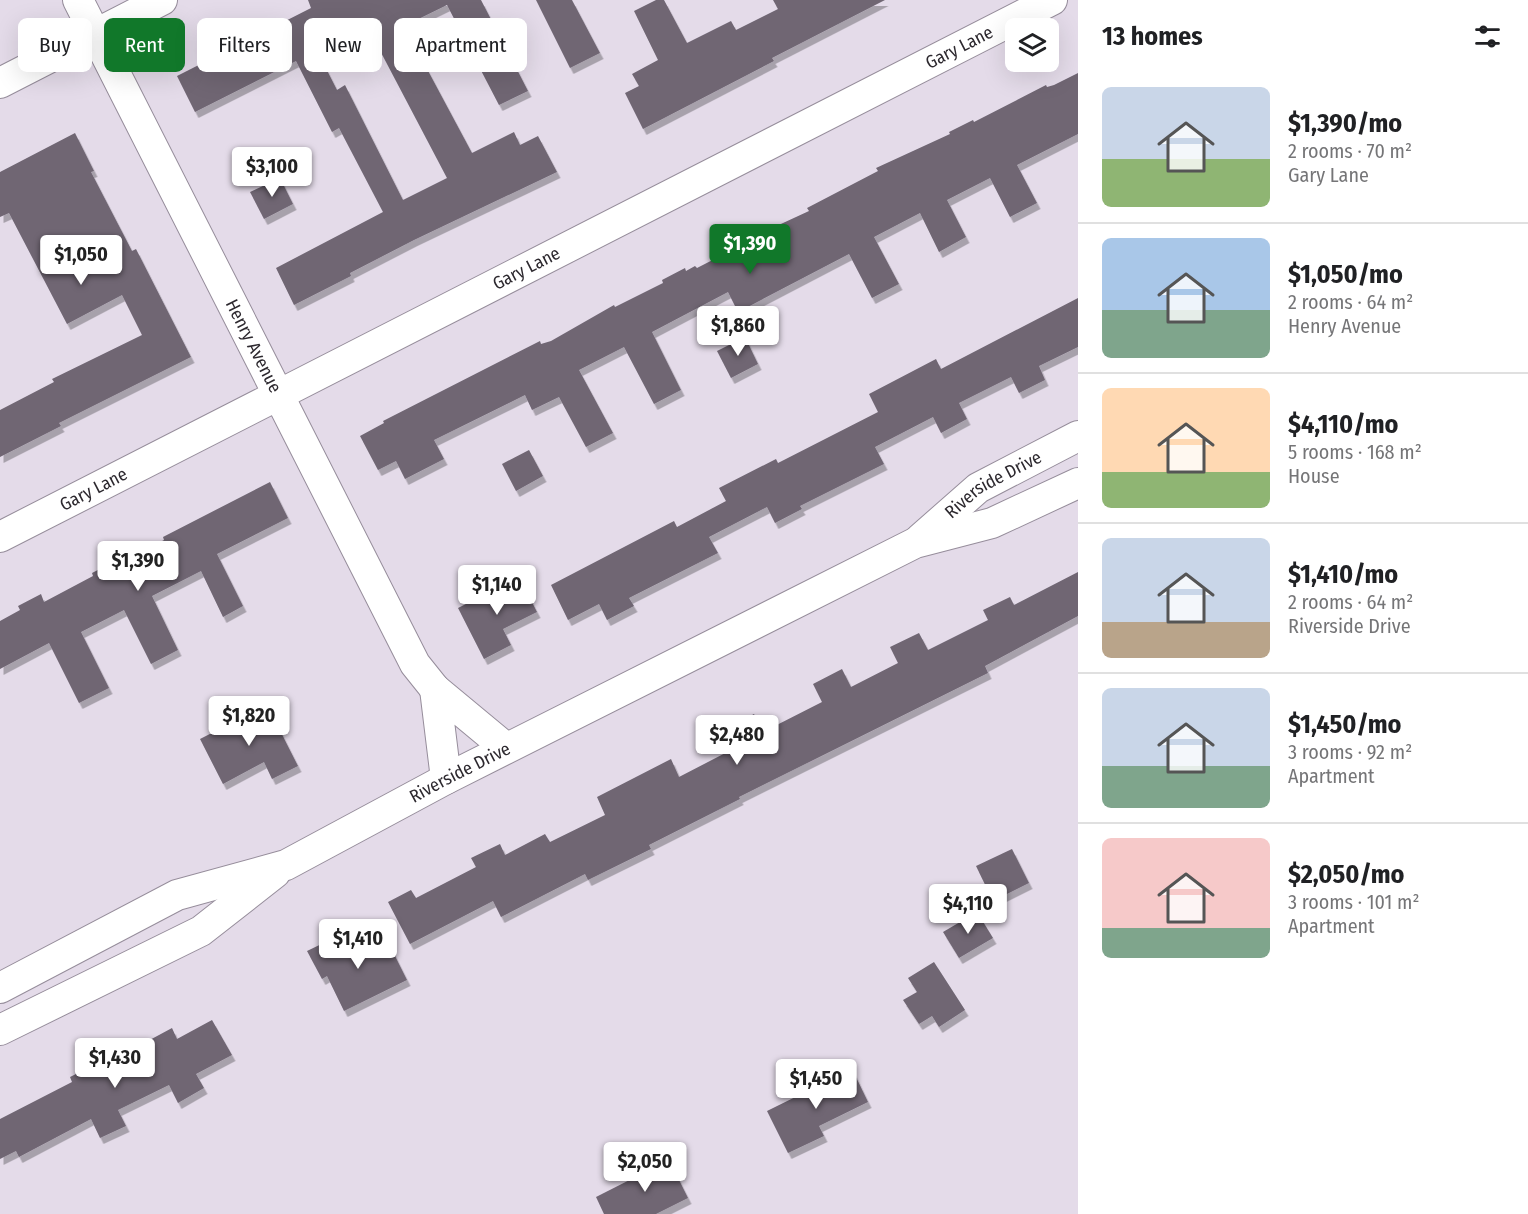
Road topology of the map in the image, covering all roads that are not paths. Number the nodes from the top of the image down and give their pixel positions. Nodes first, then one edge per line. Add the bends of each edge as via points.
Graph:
1 (78, 0) edge
2 (162, 0) edge
3 (1052, 0) edge
4 (96, 34) junction
5 (0, 83) edge
6 (278, 396) junction
7 (1078, 436) edge
8 (1078, 483) edge
9 (0, 537) edge
10 (915, 543) junction
11 (435, 689) junction
12 (506, 748) junction
13 (446, 779) junction
14 (286, 865) junction
15 (0, 988) edge
16 (0, 1030) edge

1 - 4 street, Henry Avenue
2 - 4 street
3 - 6 street, Gary Lane
4 - 5 street
4 - 6 street, Henry Avenue
6 - 9 street, Gary Lane
6 - 11 street, Henry Avenue via 415,664
7 - 10 street, Riverside Drive via 978,488
8 - 10 street, Riverside Drive via 992,523
10 - 12 street, Riverside Drive
11 - 12 street, Henry Avenue
11 - 13 street
12 - 13 street, Riverside Drive
13 - 14 street, Riverside Drive
14 - 15 street, Riverside Drive via 177,895
14 - 16 street via 201,931

